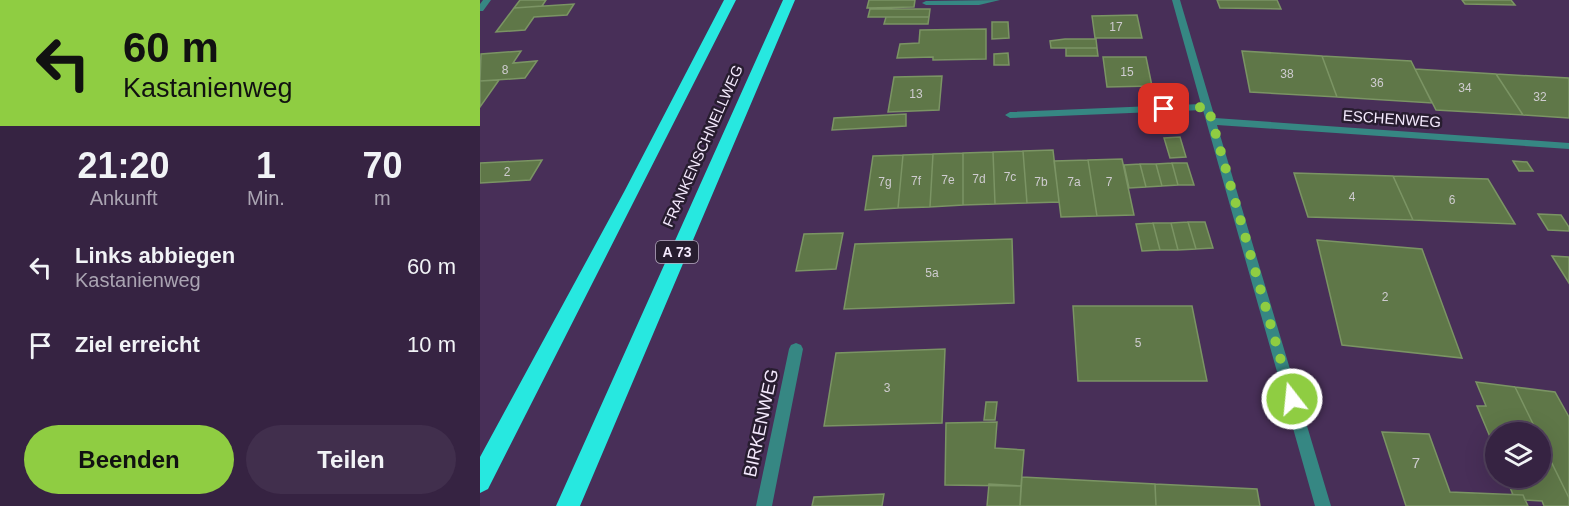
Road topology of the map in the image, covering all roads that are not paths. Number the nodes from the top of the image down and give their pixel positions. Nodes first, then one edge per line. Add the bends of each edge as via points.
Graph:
1 (487, 0) edge
2 (730, 0) edge
3 (789, 0) edge
4 (996, 0) edge
5 (1176, 0) edge
6 (926, 3) dead end
7 (480, 9) edge
8 (1208, 107) junction
9 (1010, 115) dead end
10 (1213, 122) junction
11 (1569, 146) edge
12 (796, 349) dead end
13 (480, 481) edge
14 (568, 506) edge
15 (764, 506) edge
16 (1323, 506) edge

1 - 7 street
2 - 13 highway
3 - 14 highway, FRANKENSCHNELLWEG / A 73
4 - 6 street
5 - 8 street
8 - 9 street
8 - 10 street
10 - 11 street, ESCHENWEG
10 - 16 street
12 - 15 street, BIRKENWEG

